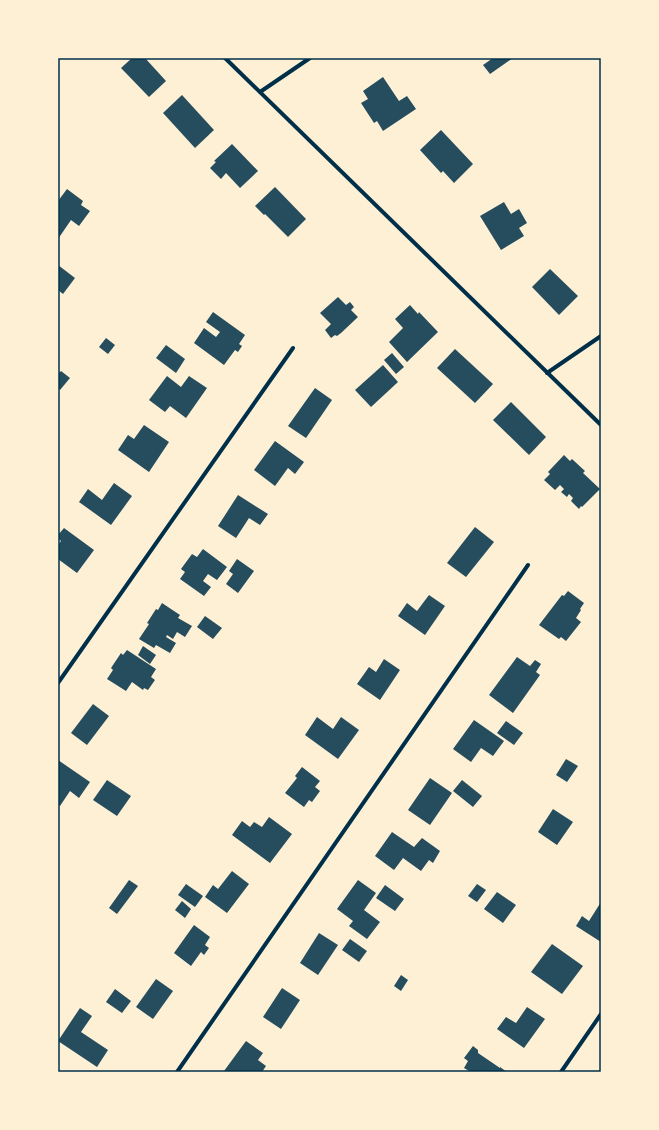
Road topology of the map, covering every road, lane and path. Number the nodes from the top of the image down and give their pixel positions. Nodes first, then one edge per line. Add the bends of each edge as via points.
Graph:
1 (224, 58) edge
2 (310, 58) edge
3 (260, 92) junction
4 (601, 336) edge
5 (293, 348) dead end
6 (548, 373) junction
7 (601, 425) edge
8 (528, 565) dead end
9 (58, 683) edge
10 (601, 1014) edge
11 (177, 1072) edge
12 (560, 1072) edge

1 - 3 street
2 - 3 street
3 - 6 street
4 - 6 street
5 - 9 street
6 - 7 street
8 - 11 street
10 - 12 street

